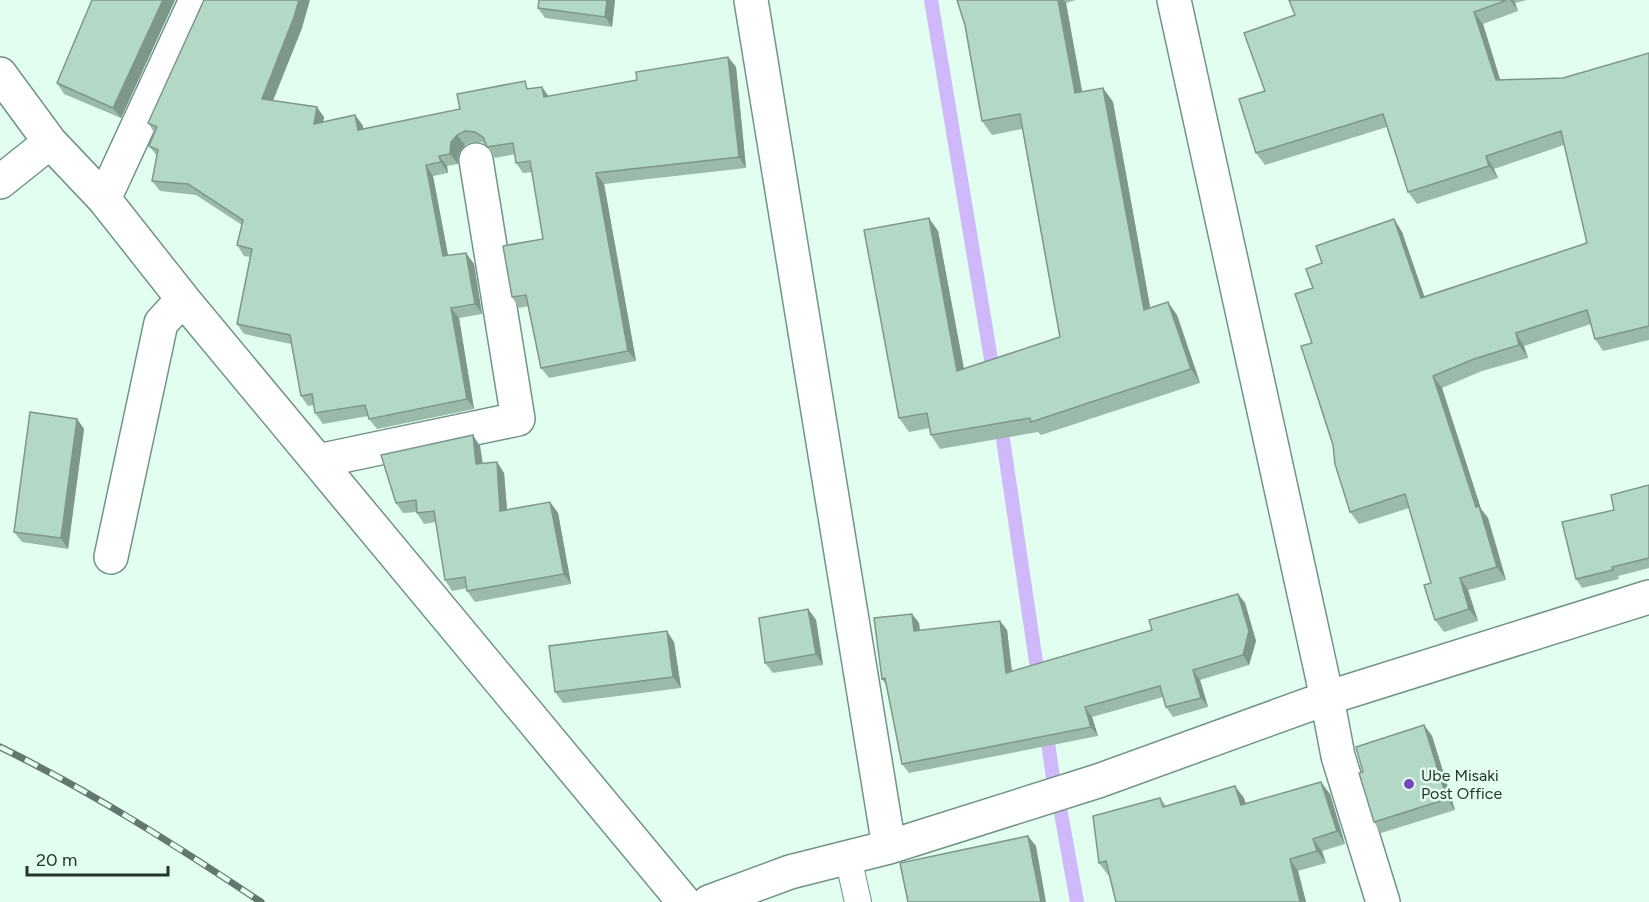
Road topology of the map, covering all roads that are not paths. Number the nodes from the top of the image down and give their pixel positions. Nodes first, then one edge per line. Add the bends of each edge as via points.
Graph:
1 (196, 0) edge
2 (751, 0) edge
3 (1174, 0) edge
4 (0, 74) edge
5 (50, 142) junction
6 (476, 160) dead end
7 (0, 182) edge
8 (104, 199) junction
9 (183, 299) junction
10 (318, 461) junction
11 (111, 556) dead end
12 (1649, 597) edge
13 (1327, 698) junction
14 (889, 847) junction
15 (848, 856) junction
16 (684, 902) edge
17 (709, 902) edge
18 (858, 902) edge
19 (1383, 902) edge

1 - 8 street
2 - 14 street
3 - 13 street
4 - 5 street
5 - 7 street
5 - 8 street
6 - 10 street via 518,419
8 - 9 street
9 - 10 street
9 - 11 street via 162,323
10 - 16 street
12 - 13 street
13 - 14 street via 1098,781
13 - 19 street via 1338,756
14 - 15 street
15 - 17 street via 790,872
15 - 18 lane

